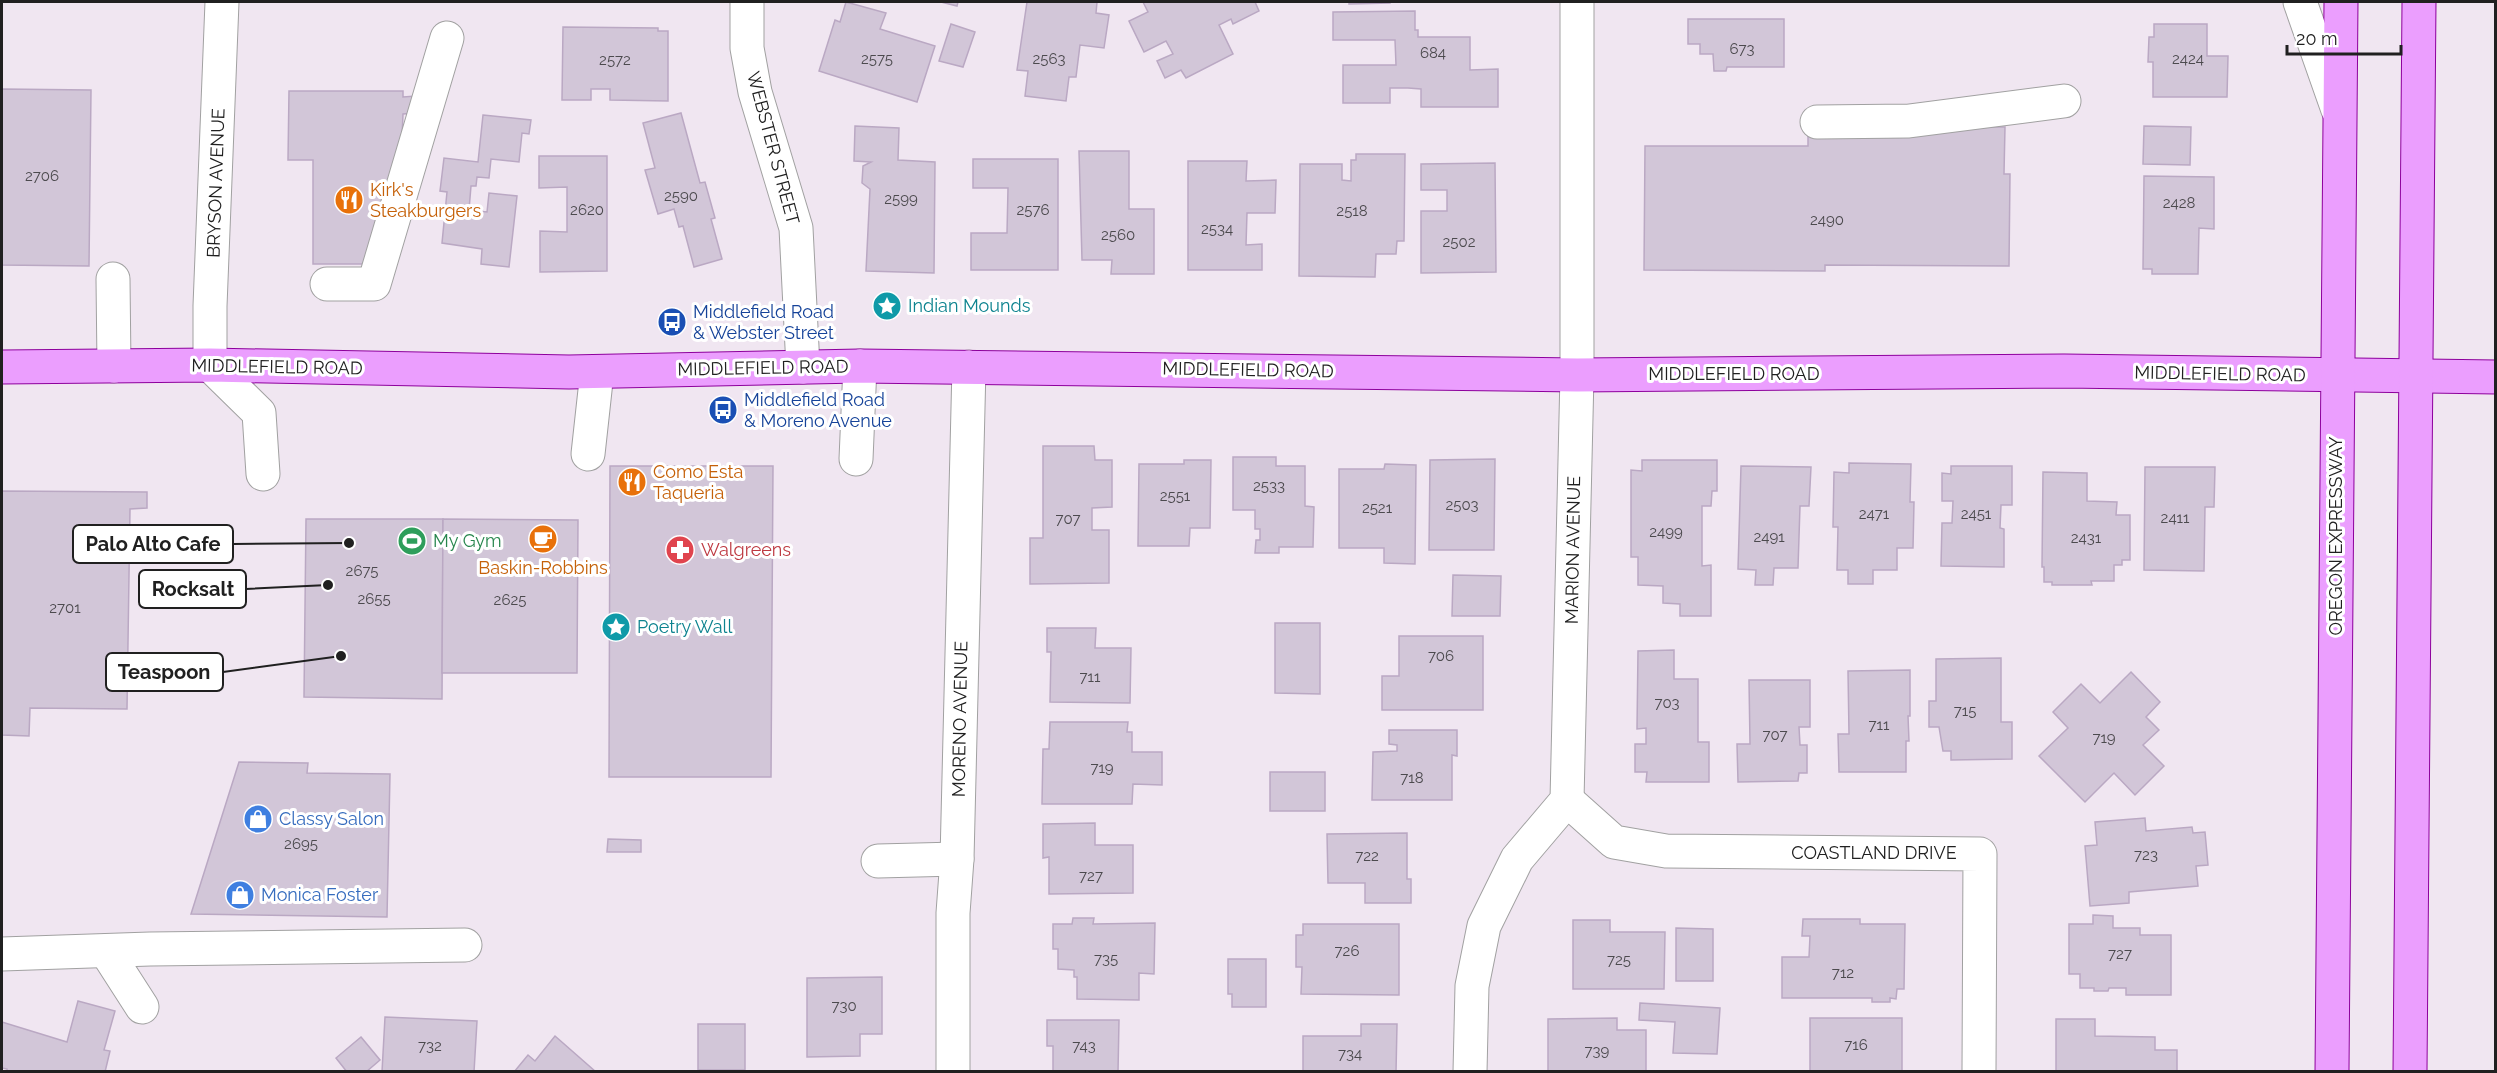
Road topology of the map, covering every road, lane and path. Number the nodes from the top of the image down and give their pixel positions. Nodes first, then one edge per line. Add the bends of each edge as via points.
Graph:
1 (222, 2) edge
2 (747, 2) edge
3 (1577, 2) edge
4 (2300, 2) edge
5 (2341, 2) edge
6 (2419, 2) edge
7 (447, 38) dead end
8 (2064, 101) dead end
9 (2341, 119) junction
10 (1817, 122) dead end
11 (113, 279) dead end
12 (327, 284) dead end
13 (210, 365) junction
14 (114, 366) junction
15 (860, 366) junction
16 (2, 367) edge
17 (803, 367) junction
18 (969, 367) junction
19 (597, 372) junction
20 (1576, 375) junction
21 (2337, 376) junction
22 (2415, 376) junction
23 (2496, 378) edge
24 (588, 454) dead end
25 (856, 459) dead end
26 (263, 474) dead end
27 (1567, 800) junction
28 (957, 859) junction
29 (878, 861) dead end
30 (465, 945) dead end
31 (106, 951) junction
32 (2, 954) edge
33 (142, 1007) dead end
34 (953, 1071) edge
35 (1470, 1071) edge
36 (1979, 1071) edge
37 (2332, 1071) edge
38 (2410, 1071) edge

1 - 13 street, BRYSON AVENUE
2 - 17 street, WEBSTER STREET via 747,48 755,92 796,228
3 - 20 street, MARION AVENUE
4 - 9 street
5 - 9 main road, OREGON EXPRESSWAY
6 - 22 main road
7 - 12 street via 374,284
8 - 10 street via 1909,121
9 - 21 main road, OREGON EXPRESSWAY
11 - 14 street
13 - 14 main road, MIDDLEFIELD ROAD
13 - 19 main road, MIDDLEFIELD ROAD
13 - 26 street via 259,413
14 - 16 main road, MIDDLEFIELD ROAD
15 - 17 main road, MIDDLEFIELD ROAD
15 - 18 main road, MIDDLEFIELD ROAD
15 - 25 street
17 - 19 main road, MIDDLEFIELD ROAD
18 - 20 main road, MIDDLEFIELD ROAD
18 - 28 street, MORENO AVENUE
19 - 24 street
20 - 21 main road, MIDDLEFIELD ROAD via 2064,371
20 - 27 street, MARION AVENUE
21 - 22 main road, MIDDLEFIELD ROAD
21 - 37 main road, OREGON EXPRESSWAY
22 - 23 main road, MIDDLEFIELD ROAD
22 - 38 main road
27 - 35 street via 1517,859 1484,926 1472,986
27 - 36 street, COASTLAND DRIVE via 1614,842 1666,851 1980,854
28 - 29 street
28 - 34 street, MORENO AVENUE
30 - 31 street
31 - 32 street
31 - 33 street

